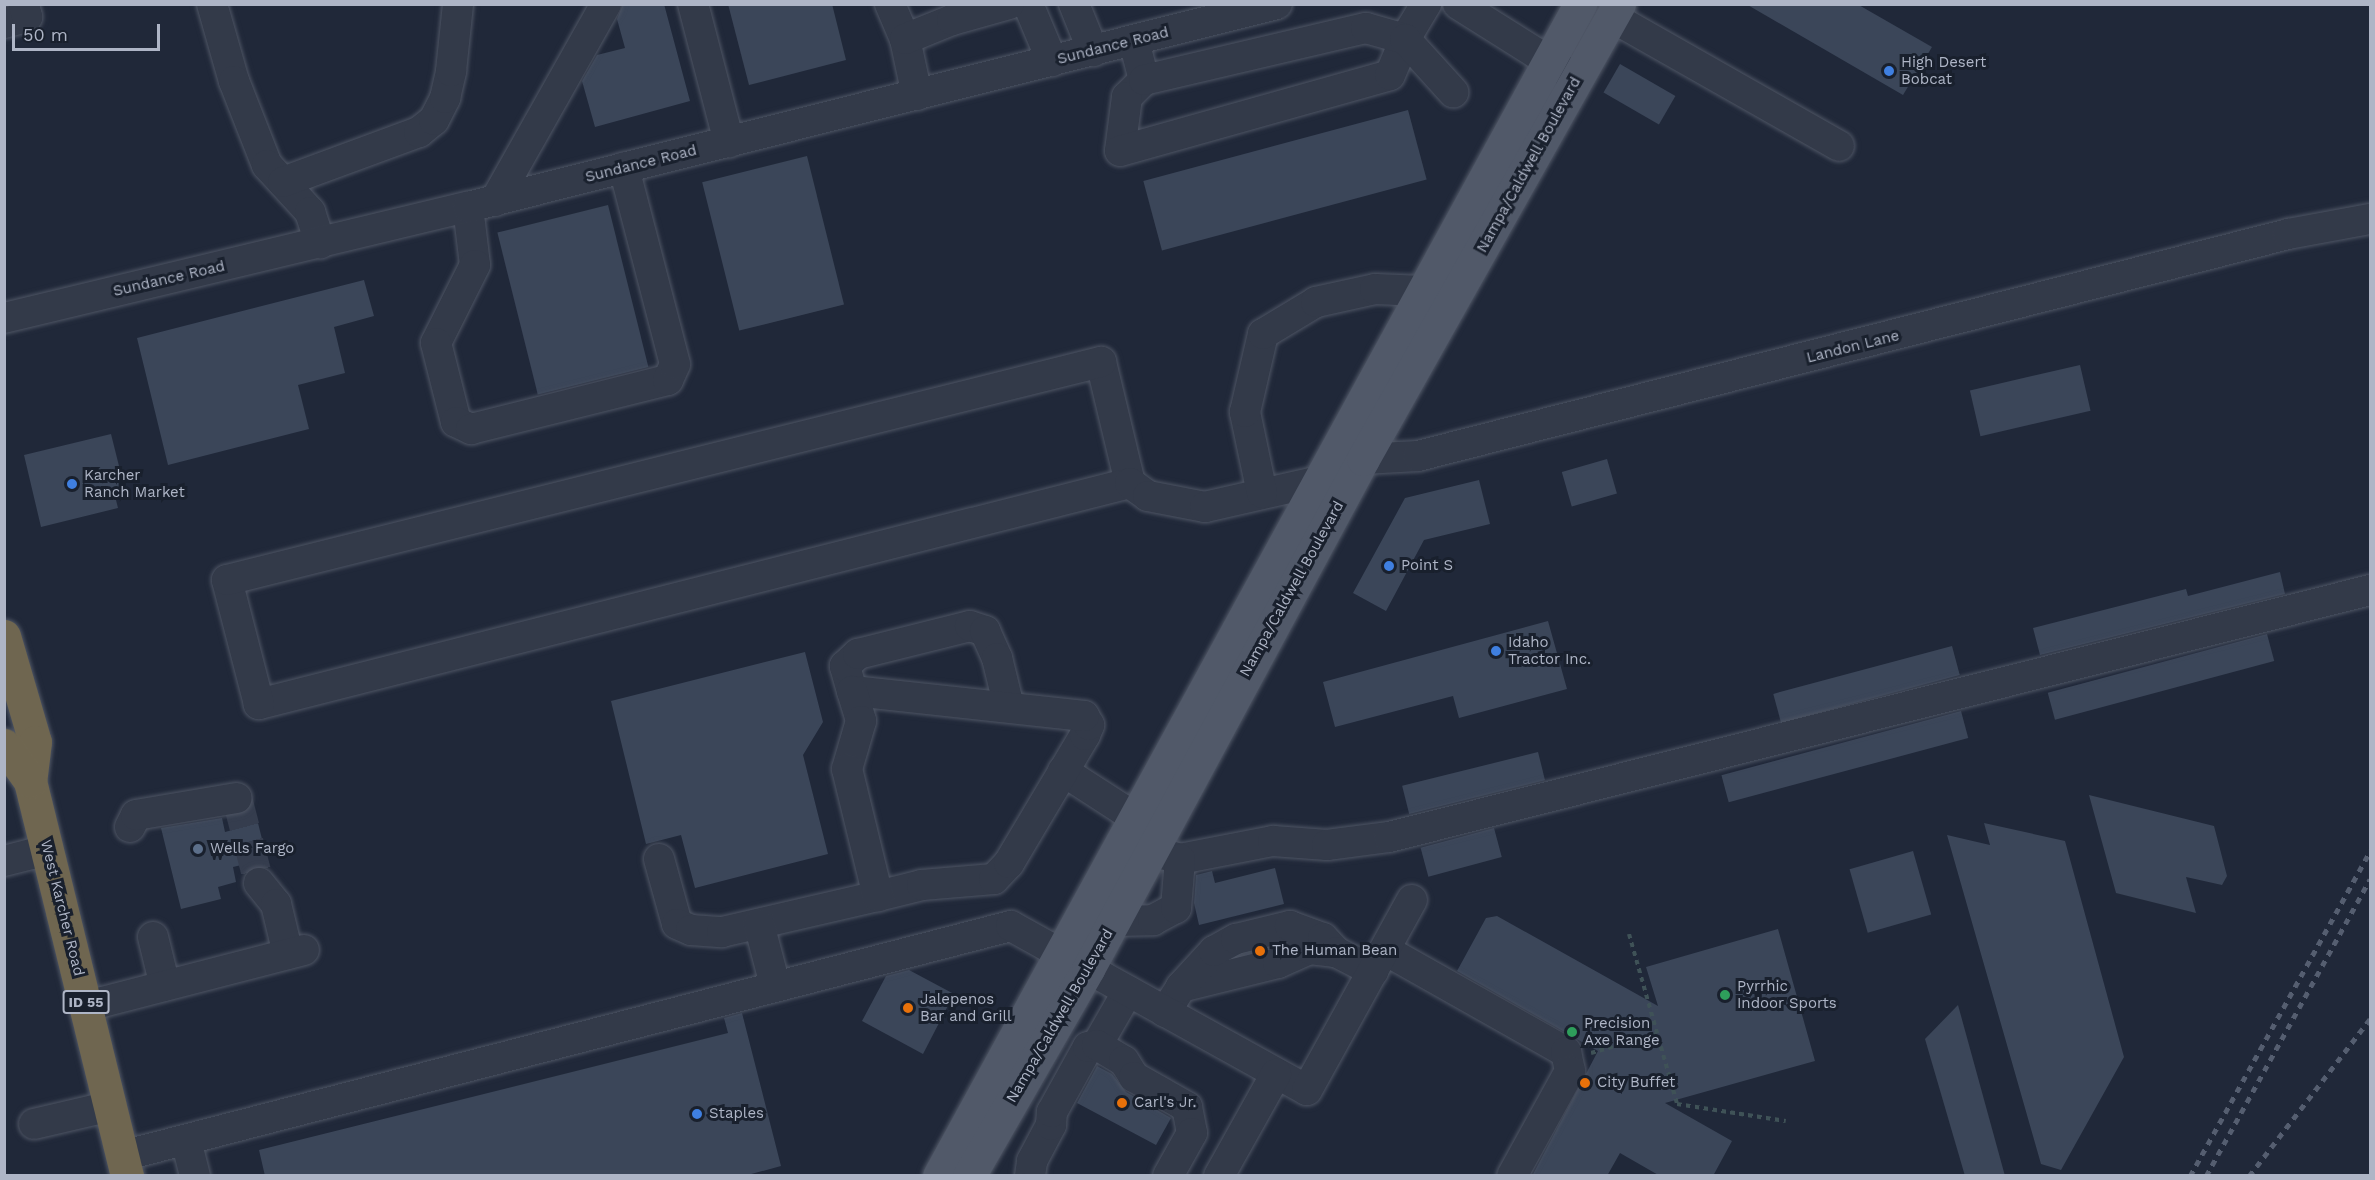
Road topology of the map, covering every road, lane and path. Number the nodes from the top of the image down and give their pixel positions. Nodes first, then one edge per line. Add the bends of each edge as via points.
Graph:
1 (24, 4) edge
2 (212, 4) edge
3 (458, 4) edge
4 (606, 4) edge
5 (693, 4) edge
6 (890, 4) edge
7 (1009, 4) edge
8 (1028, 4) edge
9 (1074, 4) edge
10 (1277, 4) edge
11 (1426, 4) edge
12 (1458, 4) edge
13 (1580, 4) edge
14 (1615, 11) edge
15 (4, 23) edge
16 (905, 39) junction
17 (1405, 39) junction
18 (1134, 41) junction
19 (1093, 51) junction
20 (1052, 61) junction
21 (1549, 62) junction
22 (1577, 79) junction
23 (1144, 80) junction
24 (1453, 92) dead end
25 (917, 95) junction
26 (729, 142) junction
27 (1839, 146) dead end
28 (624, 168) junction
29 (283, 182) junction
30 (482, 204) junction
31 (2370, 219) edge
32 (320, 243) junction
33 (1423, 291) junction
34 (4, 318) edge
35 (1349, 455) junction
36 (1319, 481) junction
37 (1130, 483) junction
38 (1262, 493) junction
39 (2370, 590) edge
40 (4, 636) edge
41 (852, 691) junction
42 (1009, 707) junction
43 (4, 745) edge
44 (1064, 771) junction
45 (30, 781) junction
46 (237, 798) dead end
47 (1134, 817) junction
48 (130, 827) dead end
49 (47, 850) junction
50 (1165, 855) junction
51 (659, 859) dead end
52 (4, 861) edge
53 (267, 894) tunnel mouth
54 (878, 896) junction
55 (1412, 900) dead end
56 (1114, 921) junction
57 (759, 924) junction
58 (1629, 934) dead end
59 (153, 937) dead end
60 (1060, 953) junction
61 (1379, 960) junction
62 (1088, 969) junction
63 (165, 986) junction
64 (775, 986) junction
65 (1128, 991) junction
66 (87, 1006) junction
67 (1165, 1012) junction
68 (1657, 1034) junction
69 (1097, 1045) junction
70 (1568, 1059) junction
71 (1276, 1074) junction
72 (111, 1106) junction
73 (1786, 1121) dead end
74 (34, 1124) dead end
75 (186, 1140) junction
76 (125, 1166) edge
77 (195, 1176) edge
78 (939, 1176) edge
79 (969, 1176) edge
80 (1030, 1176) edge
81 (1168, 1176) edge
82 (1220, 1176) edge
83 (1512, 1176) edge

1 - 15 street via 27,17
2 - 29 street via 238,91 267,165
3 - 29 street via 446,98 434,120 419,132
4 - 30 street
5 - 26 street
6 - 16 street
7 - 16 street via 952,20
8 - 20 street
9 - 19 street
10 - 18 street, Sundance Road
11 - 17 street
12 - 21 street
13 - 21 main road, Nampa/Caldwell Boulevard
14 - 22 main road, Nampa/Caldwell Boulevard
14 - 27 street
16 - 25 street
17 - 23 street via 1366,28
17 - 23 street via 1390,75 1120,151 1127,97
17 - 24 street
18 - 19 street, Sundance Road
18 - 23 street
19 - 20 street, Sundance Road
20 - 25 street, Sundance Road
21 - 22 street
21 - 33 main road, Nampa/Caldwell Boulevard
22 - 35 main road, Nampa/Caldwell Boulevard
25 - 26 street, Sundance Road
26 - 28 street, Sundance Road
28 - 30 street, Sundance Road
28 - 30 street via 675,364 668,380 471,429 456,422 436,343 475,265
29 - 32 street via 310,212
30 - 32 street, Sundance Road
31 - 35 street, Landon Lane via 2288,234 1418,456
32 - 34 street, Sundance Road
33 - 35 main road, Nampa/Caldwell Boulevard
33 - 38 street via 1375,289 1316,302 1263,334 1245,412
35 - 36 main road, Nampa/Caldwell Boulevard
35 - 50 main road, Nampa/Caldwell Boulevard
36 - 38 street
36 - 47 main road, Nampa/Caldwell Boulevard
37 - 37 street via 1101,362 227,580 259,704
37 - 38 street via 1148,496 1205,507
39 - 50 street via 1389,837 1327,845 1273,841
40 - 45 highway, West Karcher Road / ID 55 via 34,742
41 - 42 street
41 - 42 street via 845,666 858,654 970,626 985,631 997,658
41 - 54 street via 861,721 847,769
42 - 44 street via 1084,716 1089,725
43 - 45 highway, West Karcher Road / ID 55
44 - 47 street
44 - 54 street via 1009,863 994,879 922,885
45 - 49 highway, West Karcher Road / ID 55
46 - 48 street via 136,815
47 - 60 main road, Nampa/Caldwell Boulevard
49 - 52 street
49 - 66 highway, West Karcher Road / ID 55
50 - 56 main road, Nampa/Caldwell Boulevard
50 - 56 street via 1176,908 1154,920
51 - 57 street via 677,924 691,930 722,932
53 - 63 street via 296,952
54 - 57 street
55 - 61 street
56 - 62 main road, Nampa/Caldwell Boulevard
57 - 64 street
58 - 68 path
59 - 63 street
60 - 62 street
60 - 64 street via 1011,926
60 - 78 main road, Nampa/Caldwell Boulevard
61 - 67 street via 1336,952 1323,938 1290,926 1236,939 1214,951 1181,987
61 - 70 street via 1566,1052
61 - 71 street via 1307,1090
62 - 65 street
62 - 79 main road, Nampa/Caldwell Boulevard
63 - 66 street
64 - 75 street
65 - 67 street
65 - 69 street
66 - 72 highway, West Karcher Road / ID 55
67 - 71 street
68 - 70 path
68 - 73 path via 1677,1104
69 - 80 street via 1088,1047 1052,1112 1051,1125 1032,1161
69 - 81 street via 1124,1061 1134,1077 1187,1107 1192,1133
70 - 83 street via 1570,1071
71 - 82 street
72 - 74 street
72 - 76 highway, West Karcher Road / ID 55
75 - 76 street
75 - 77 street

